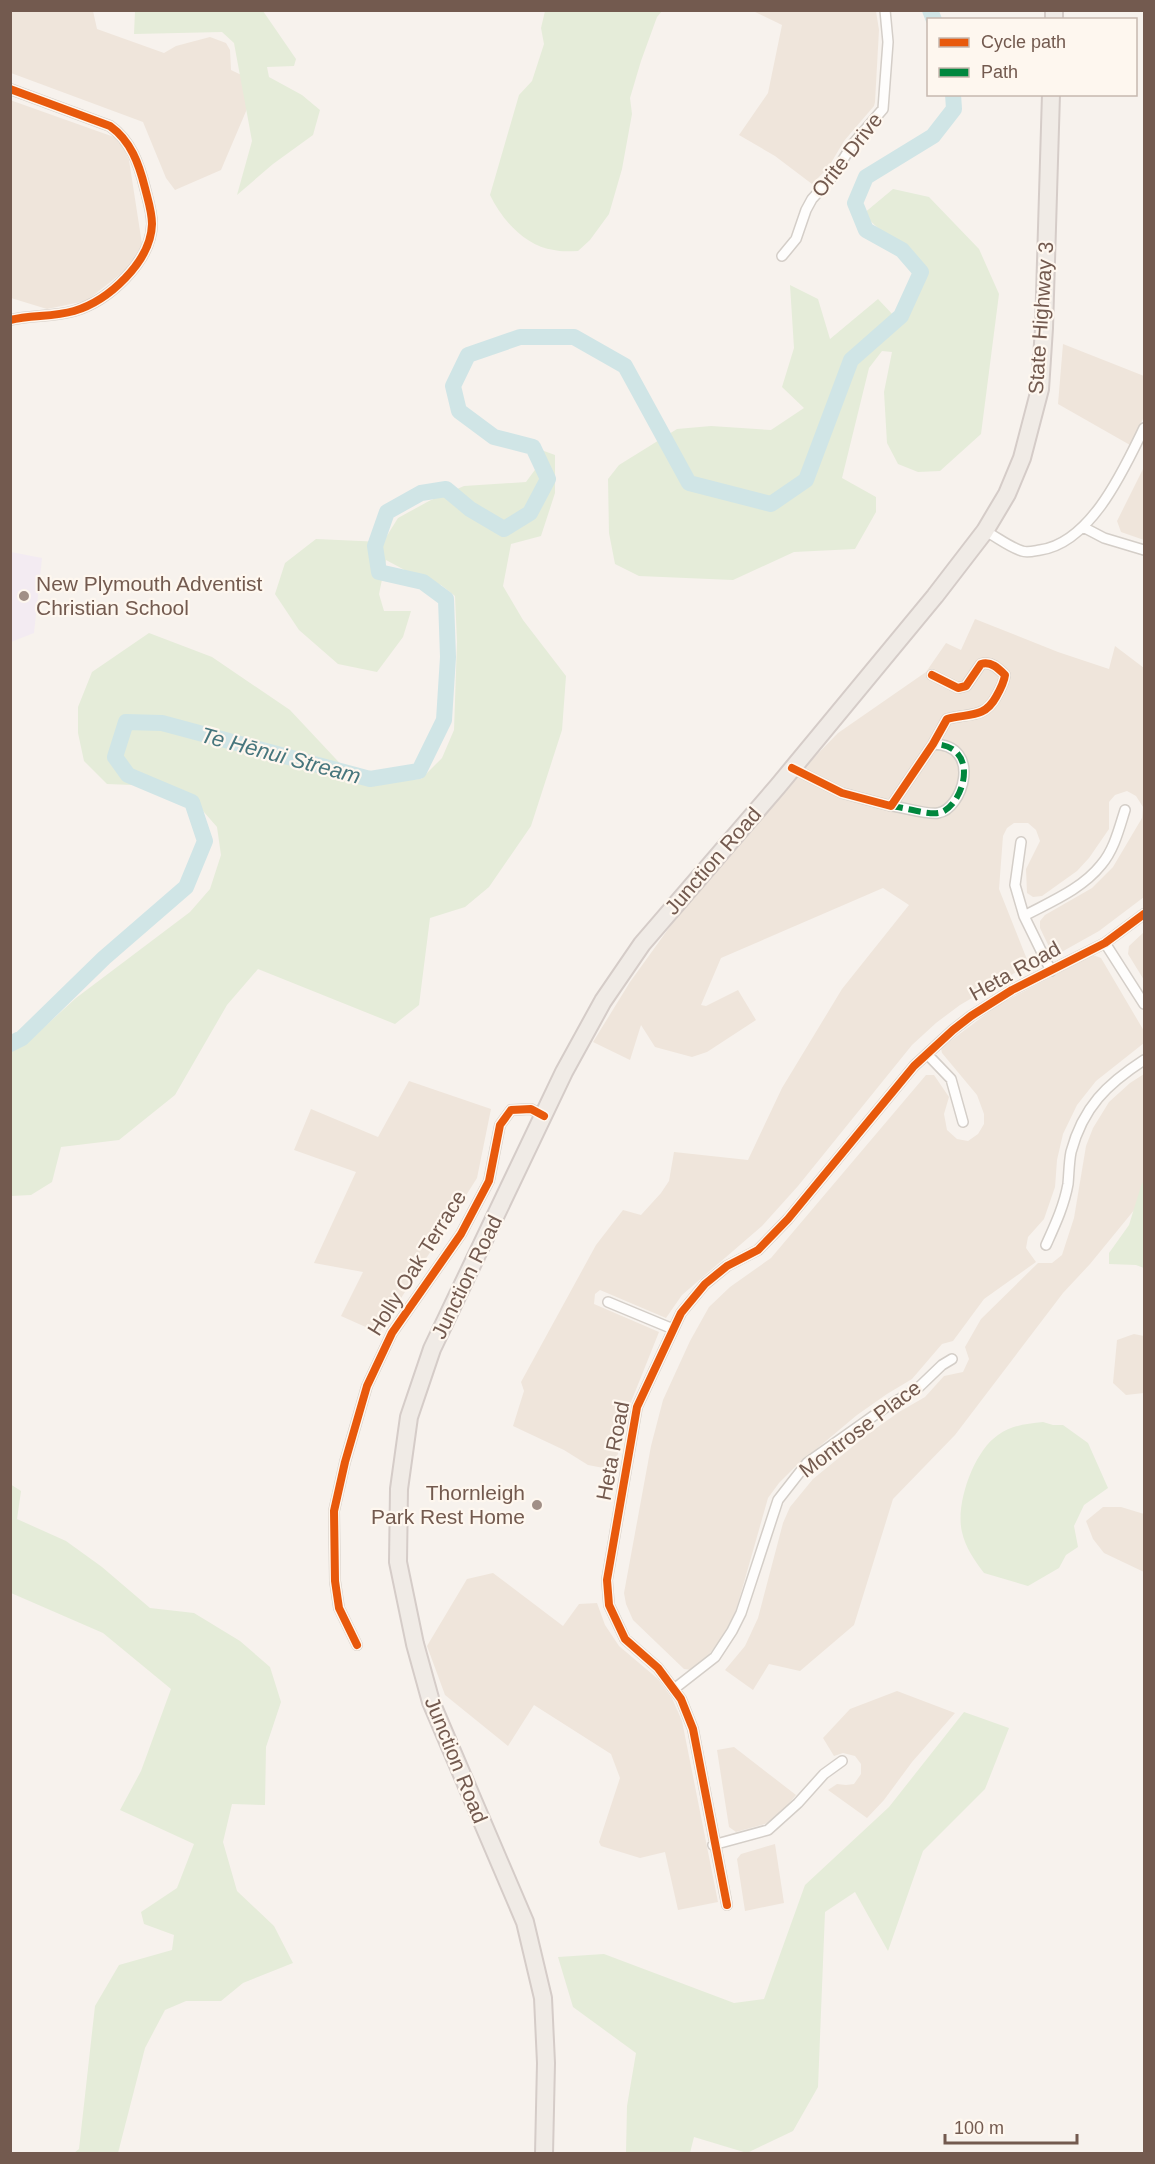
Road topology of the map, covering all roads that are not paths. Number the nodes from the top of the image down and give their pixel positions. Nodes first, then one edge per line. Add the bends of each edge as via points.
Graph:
1 (885, 10) edge
2 (10, 89) edge
3 (1051, 96) edge
4 (782, 256) dead end
5 (10, 320) edge
6 (1144, 428) edge
7 (1083, 527) junction
8 (985, 531) junction
9 (1144, 550) edge
10 (932, 675) dead end
11 (933, 744) junction
12 (792, 768) junction
13 (891, 806) junction
14 (1125, 810) dead end
15 (1021, 842) dead end
16 (1144, 914) edge
17 (1024, 916) junction
18 (1105, 943) junction
19 (1051, 971) junction
20 (1144, 1004) edge
21 (927, 1054) junction
22 (1144, 1060) edge
23 (544, 1116) junction
24 (963, 1122) dead end
25 (1046, 1245) dead end
26 (608, 1302) dead end
27 (673, 1329) junction
28 (952, 1359) dead end
29 (357, 1645) dead end
30 (674, 1689) junction
31 (842, 1761) dead end
32 (713, 1845) junction
33 (727, 1905) dead end
34 (544, 2154) edge

1 - 4 street, Orite Drive via 888,42 883,109 812,199 796,239
2 - 5 street via 110,126 121,134 141,174 152,224 144,256 99,301 72,312
3 - 8 highway, State Highway 3 via 1040,389 1022,458
6 - 7 street via 1115,486
7 - 8 street via 1051,548 1023,552
7 - 9 street
8 - 12 highway, Junction Road
10 - 11 street via 958,688 966,686 981,664 987,662 1005,675 991,706 982,713 947,719
11 - 13 street
11 - 13 street via 955,750 962,757 963,783 957,797 949,808 938,813
12 - 13 street via 842,793
12 - 23 highway, Junction Road via 642,944 603,1001
14 - 17 street via 1102,864 1086,881
15 - 17 street via 1015,885
16 - 18 street, Heta Road
17 - 19 street
18 - 19 street, Heta Road
18 - 20 street
19 - 21 street, Heta Road via 985,1006
21 - 24 street via 951,1079
21 - 27 street, Heta Road via 788,1219 758,1250 727,1266 705,1284 681,1312
22 - 25 street via 1118,1077 1088,1111 1071,1154 1059,1218
23 - 29 street, Holly Oak Terrace via 531,1109 511,1110 500,1125 489,1181 461,1234 392,1333 367,1386 334,1511 339,1608
23 - 34 highway, Junction Road via 432,1349 410,1417 399,1489 398,1562 431,1702 525,1922 543,1998
26 - 27 street
27 - 30 street, Heta Road via 637,1407 608,1580 609,1605 625,1638 658,1668
28 - 30 street, Montrose Place via 917,1389 807,1463 788,1484 778,1500 732,1631 715,1657
30 - 32 street, Heta Road via 693,1730
31 - 32 street via 768,1830
32 - 33 street, Heta Road

